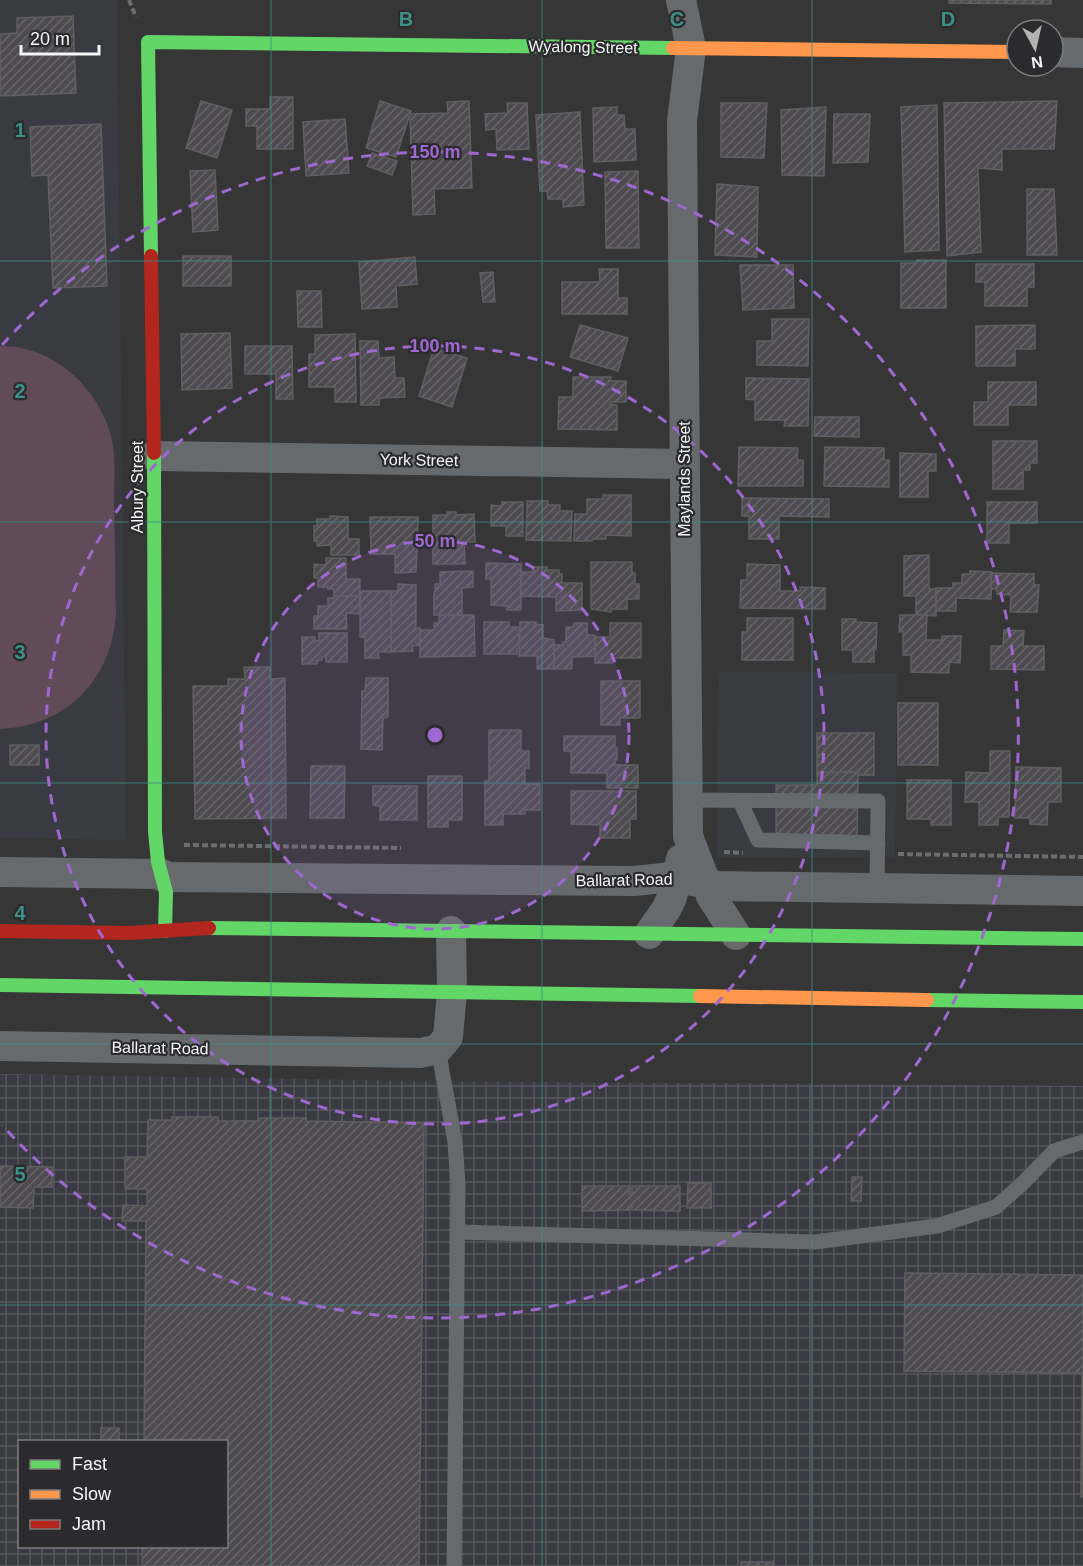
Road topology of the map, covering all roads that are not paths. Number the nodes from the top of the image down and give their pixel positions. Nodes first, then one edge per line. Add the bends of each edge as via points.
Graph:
1 (675, 0) edge
2 (681, 0) edge
3 (148, 42) joint
4 (681, 48) junction
5 (1005, 52) edge
6 (1065, 52) edge
7 (1083, 53) edge
8 (154, 456) junction
9 (684, 464) junction
10 (687, 800) junction
11 (740, 801) junction
12 (688, 836) junction
13 (878, 843) junction
14 (0, 873) edge
15 (163, 875) junction
16 (677, 878) junction
17 (706, 884) junction
18 (877, 887) junction
19 (1083, 891) edge
20 (0, 931) edge
21 (165, 931) junction
22 (451, 931) junction
23 (649, 934) junction
24 (736, 935) junction
25 (1083, 939) edge
26 (0, 985) edge
27 (452, 992) junction
28 (1083, 1002) edge
29 (0, 1046) edge
30 (438, 1049) junction
31 (1083, 1142) edge
32 (458, 1232) junction
33 (454, 1566) edge

1 - 4 street, Maylands Street
2 - 4 street
3 - 4 main road, Wyalong Street
3 - 8 main road, Albury Street
4 - 5 main road, Wyalong Street
4 - 9 street, Maylands Street
6 - 7 street
8 - 9 street, York Street
8 - 15 main road, Albury Street via 155,832
9 - 10 street, Maylands Street
10 - 11 lane
10 - 12 street, Maylands Street
11 - 13 lane via 758,840
11 - 13 lane via 878,801
12 - 16 street, Maylands Street
12 - 17 street, Maylands Street
13 - 18 lane
14 - 15 street, Ballarat Road
15 - 16 street, Ballarat Road via 622,881
15 - 21 main road, Albury Street
16 - 17 street, Ballarat Road
16 - 23 street, Maylands Street via 667,908
17 - 18 street, Ballarat Road
17 - 24 street, Maylands Street
18 - 19 street, Ballarat Road
20 - 21 main road
21 - 22 main road
22 - 23 main road
22 - 27 street
23 - 24 main road
24 - 25 main road
26 - 27 main road
27 - 28 main road
27 - 30 street via 448,1037
29 - 30 street, Ballarat Road via 421,1053
30 - 32 lane via 455,1142
31 - 32 lane via 1054,1151 996,1207 915,1230 815,1242
32 - 33 lane

